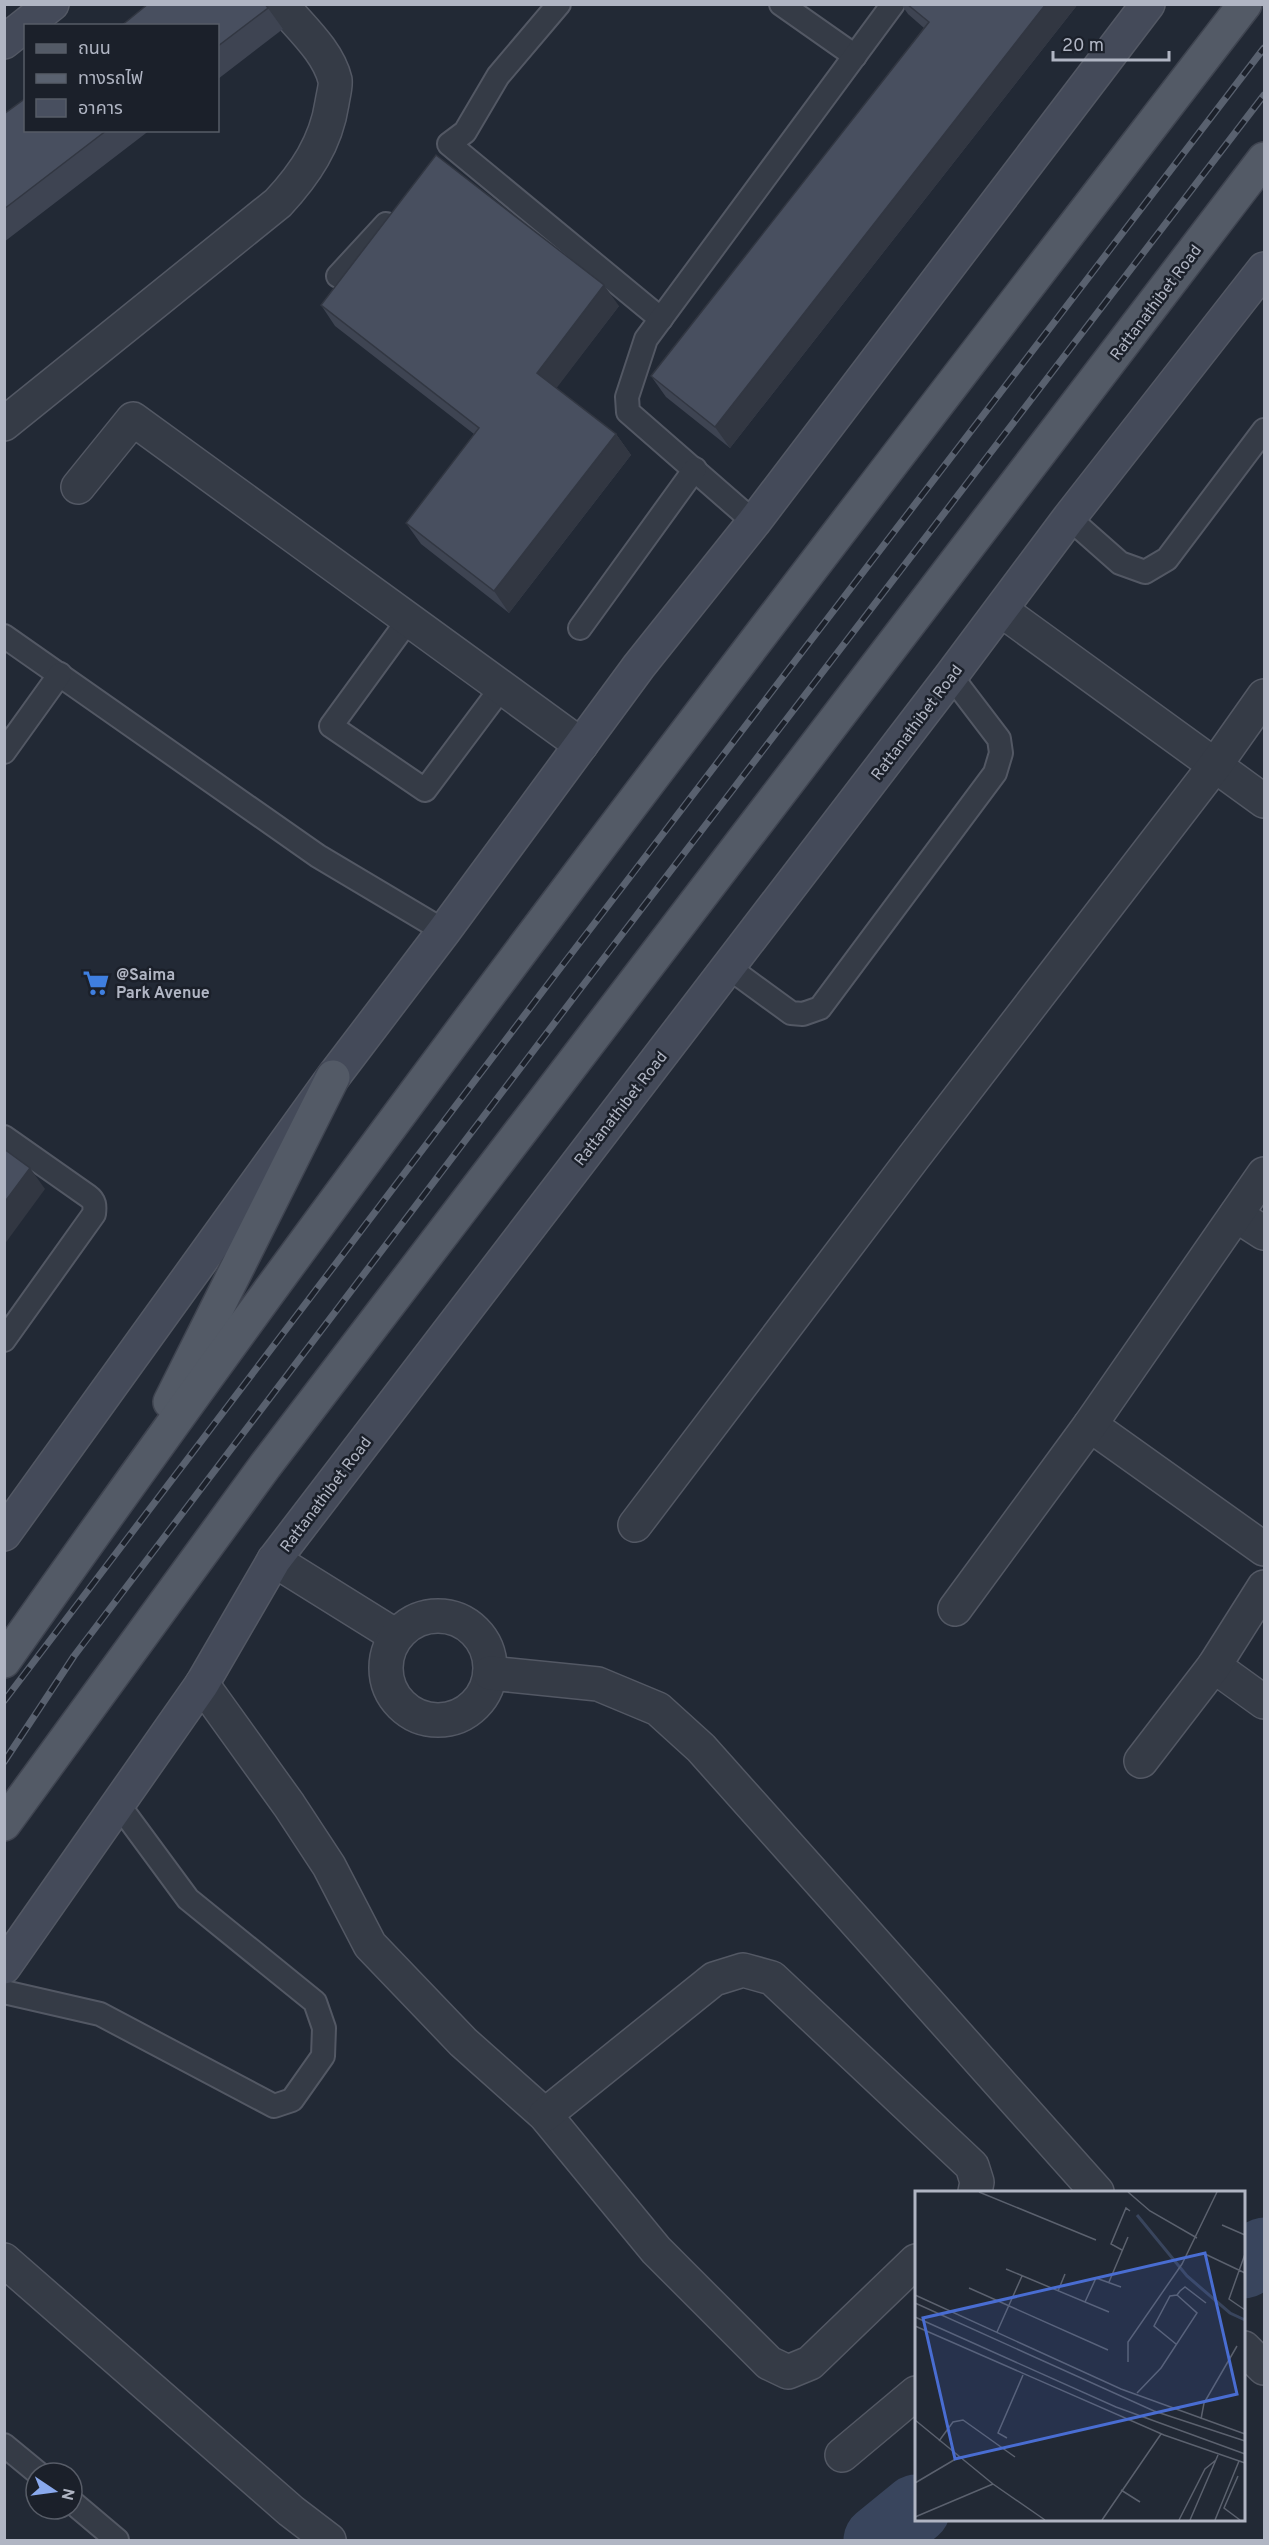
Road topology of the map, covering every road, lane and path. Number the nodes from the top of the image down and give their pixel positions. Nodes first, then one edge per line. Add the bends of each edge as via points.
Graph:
1 (52, 4) edge
2 (281, 4) edge
3 (559, 4) edge
4 (781, 4) edge
5 (893, 4) edge
6 (1148, 4) edge
7 (1245, 4) edge
8 (25, 24) edge
9 (24, 25) edge
10 (6, 38) edge
11 (855, 56) junction
12 (449, 144) junction
13 (1264, 159) edge
14 (439, 165) edge
15 (400, 208) edge
16 (1264, 268) edge
17 (338, 276) dead end
18 (661, 319) junction
19 (7, 416) edge
20 (1264, 430) edge
21 (695, 469) junction
22 (78, 487) dead end
23 (1069, 518) junction
24 (754, 522) junction
25 (1001, 610) junction
26 (409, 619) junction
27 (580, 628) dead end
28 (4, 636) edge
29 (60, 674) junction
30 (951, 676) junction
31 (502, 687) junction
32 (1264, 696) edge
33 (581, 744) junction
34 (4, 753) edge
35 (1216, 764) junction
36 (1264, 801) edge
37 (444, 931) junction
38 (729, 967) junction
39 (333, 1077) junction
40 (4, 1137) edge
41 (1264, 1174) edge
42 (1236, 1215) junction
43 (1264, 1233) edge
44 (4, 1340) edge
45 (1090, 1425) junction
46 (129, 1484) junction
47 (635, 1525) dead end
48 (4, 1534) edge
49 (1264, 1549) edge
50 (274, 1560) junction
51 (1264, 1587) edge
52 (955, 1609) dead end
53 (396, 1636) junction
54 (4, 1661) edge
55 (1214, 1666) junction
56 (490, 1673) junction
57 (202, 1684) junction
58 (1264, 1702) edge
59 (1141, 1761) dead end
60 (118, 1804) junction
61 (4, 1824) edge
62 (4, 1967) edge
63 (4, 1992) edge
64 (545, 2115) junction
65 (975, 2191) edge
66 (1095, 2191) edge
67 (4, 2260) edge
68 (915, 2262) edge
69 (1245, 2349) edge
70 (1264, 2368) edge
71 (915, 2394) edge
72 (4, 2445) edge
73 (842, 2455) dead end
74 (24, 2461) edge
75 (84, 2512) edge
76 (117, 2541) edge
77 (329, 2541) edge

1 - 8 main road
2 - 19 street via 324,56 335,81 321,145 300,179 278,202
3 - 12 lane via 498,76 465,132
4 - 11 lane
5 - 11 lane
6 - 24 main road
7 - 46 main road via 732,670
9 - 10 main road
11 - 18 lane
12 - 14 lane
12 - 18 lane
13 - 61 main road, Rattanathibet Road via 272,1456
15 - 17 lane
16 - 23 main road, Rattanathibet Road
18 - 21 lane via 646,339 627,397 628,412
20 - 23 lane via 1167,559 1145,572 1120,563
21 - 24 lane
21 - 27 lane
22 - 26 street via 134,419
23 - 25 main road, Rattanathibet Road
24 - 33 main road
25 - 30 main road, Rattanathibet Road
25 - 35 street
26 - 31 street
26 - 31 lane via 331,726 425,790
28 - 29 lane
29 - 34 lane
29 - 37 lane via 318,856
30 - 38 main road, Rattanathibet Road
30 - 38 lane via 999,739 1001,753 995,773 820,1008 803,1014 791,1013
31 - 33 street
32 - 35 street
33 - 37 main road
35 - 36 street
35 - 47 street
37 - 39 main road
38 - 50 main road, Rattanathibet Road
39 - 46 main road
39 - 48 main road
40 - 44 lane via 88,1196 95,1208
41 - 42 street
42 - 43 street
42 - 45 street
45 - 49 street
45 - 52 street
46 - 54 main road
50 - 53 street
50 - 57 main road, Rattanathibet Road
51 - 55 street
53 - 56 street via 412,1622 431,1615 452,1616 470,1625 484,1642
53 - 56 street via 388,1654 386,1675 394,1695 407,1710 426,1719 445,1720 464,1713 480,1700
55 - 58 street
55 - 59 street
56 - 66 street via 598,1684 658,1709 701,1748
57 - 60 main road, Rattanathibet Road
57 - 64 street via 324,1857 370,1945 463,2042
60 - 62 main road, Rattanathibet Road
60 - 63 lane via 188,1899 315,2002 324,2028 323,2056 292,2100 274,2106 100,2014
64 - 65 street via 714,1978 743,1970 772,1978 972,2166
64 - 68 street via 656,2250 769,2363 788,2372 810,2362
67 - 77 street
69 - 70 street
71 - 73 street
72 - 74 lane
75 - 76 lane

